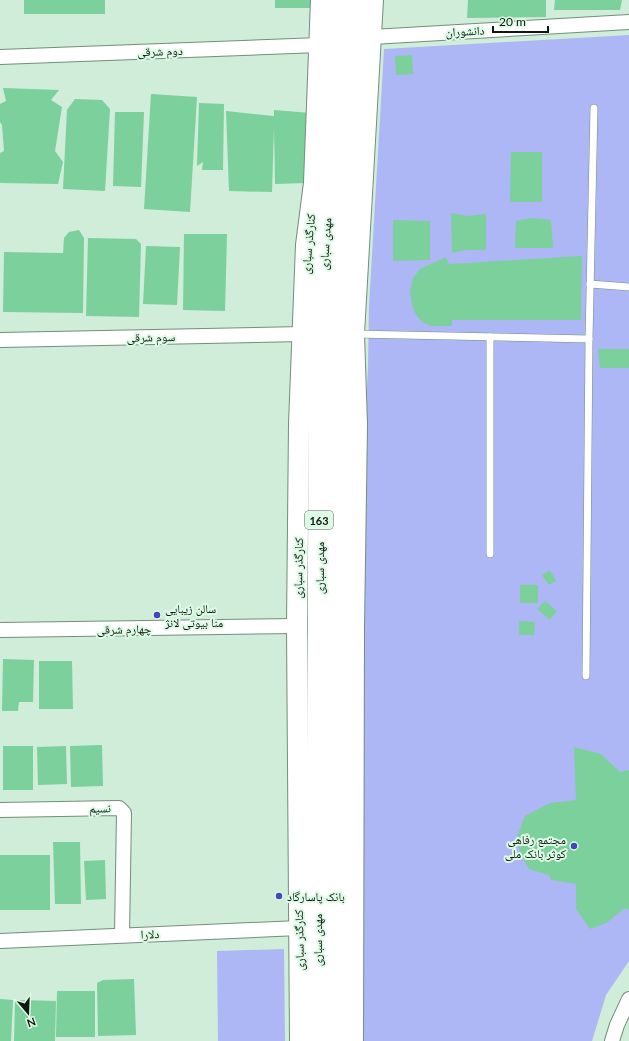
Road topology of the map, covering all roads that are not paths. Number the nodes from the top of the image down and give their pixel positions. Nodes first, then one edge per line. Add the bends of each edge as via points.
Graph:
1 (321, 0) edge
2 (339, 0) edge
3 (355, 0) edge
4 (373, 0) edge
5 (629, 22) edge
6 (372, 37) junction
7 (320, 45) junction
8 (0, 57) edge
9 (594, 108) dead end
10 (590, 284) junction
11 (629, 287) edge
12 (303, 334) junction
13 (354, 334) junction
14 (490, 336) junction
15 (589, 338) junction
16 (0, 340) edge
17 (490, 554) dead end
18 (297, 626) junction
19 (0, 630) edge
20 (586, 676) dead end
21 (0, 810) edge
22 (299, 928) junction
23 (122, 935) junction
24 (0, 941) edge
25 (629, 999) edge
26 (300, 1041) edge
27 (317, 1041) edge
28 (333, 1041) edge
29 (353, 1041) edge
30 (612, 1041) edge

1 - 7 main road, کنارگذر سباری
2 - 27 main road, مهدی سباری / 163 via 320,333
3 - 28 main road, مهدی سباری / 163 via 336,332
4 - 6 main road
5 - 6 street, دانشوران
6 - 13 main road
7 - 8 street, دوم شرقی
7 - 12 main road, کنارگذر سباری via 314,183 306,245
9 - 10 lane
10 - 11 lane
10 - 15 lane
12 - 16 street, سوم شرقی
12 - 18 main road, کنارگذر سباری
13 - 14 lane
13 - 29 main road via 357,425
14 - 15 lane
14 - 17 lane
15 - 20 lane
18 - 19 street, چهارم شرقی
18 - 22 main road, کنارگذر سباری
21 - 23 street, نسیم via 119,808 124,813
22 - 23 street, دلارا
22 - 26 main road, کنارگذر سباری
23 - 24 street, دلارا
25 - 30 street

